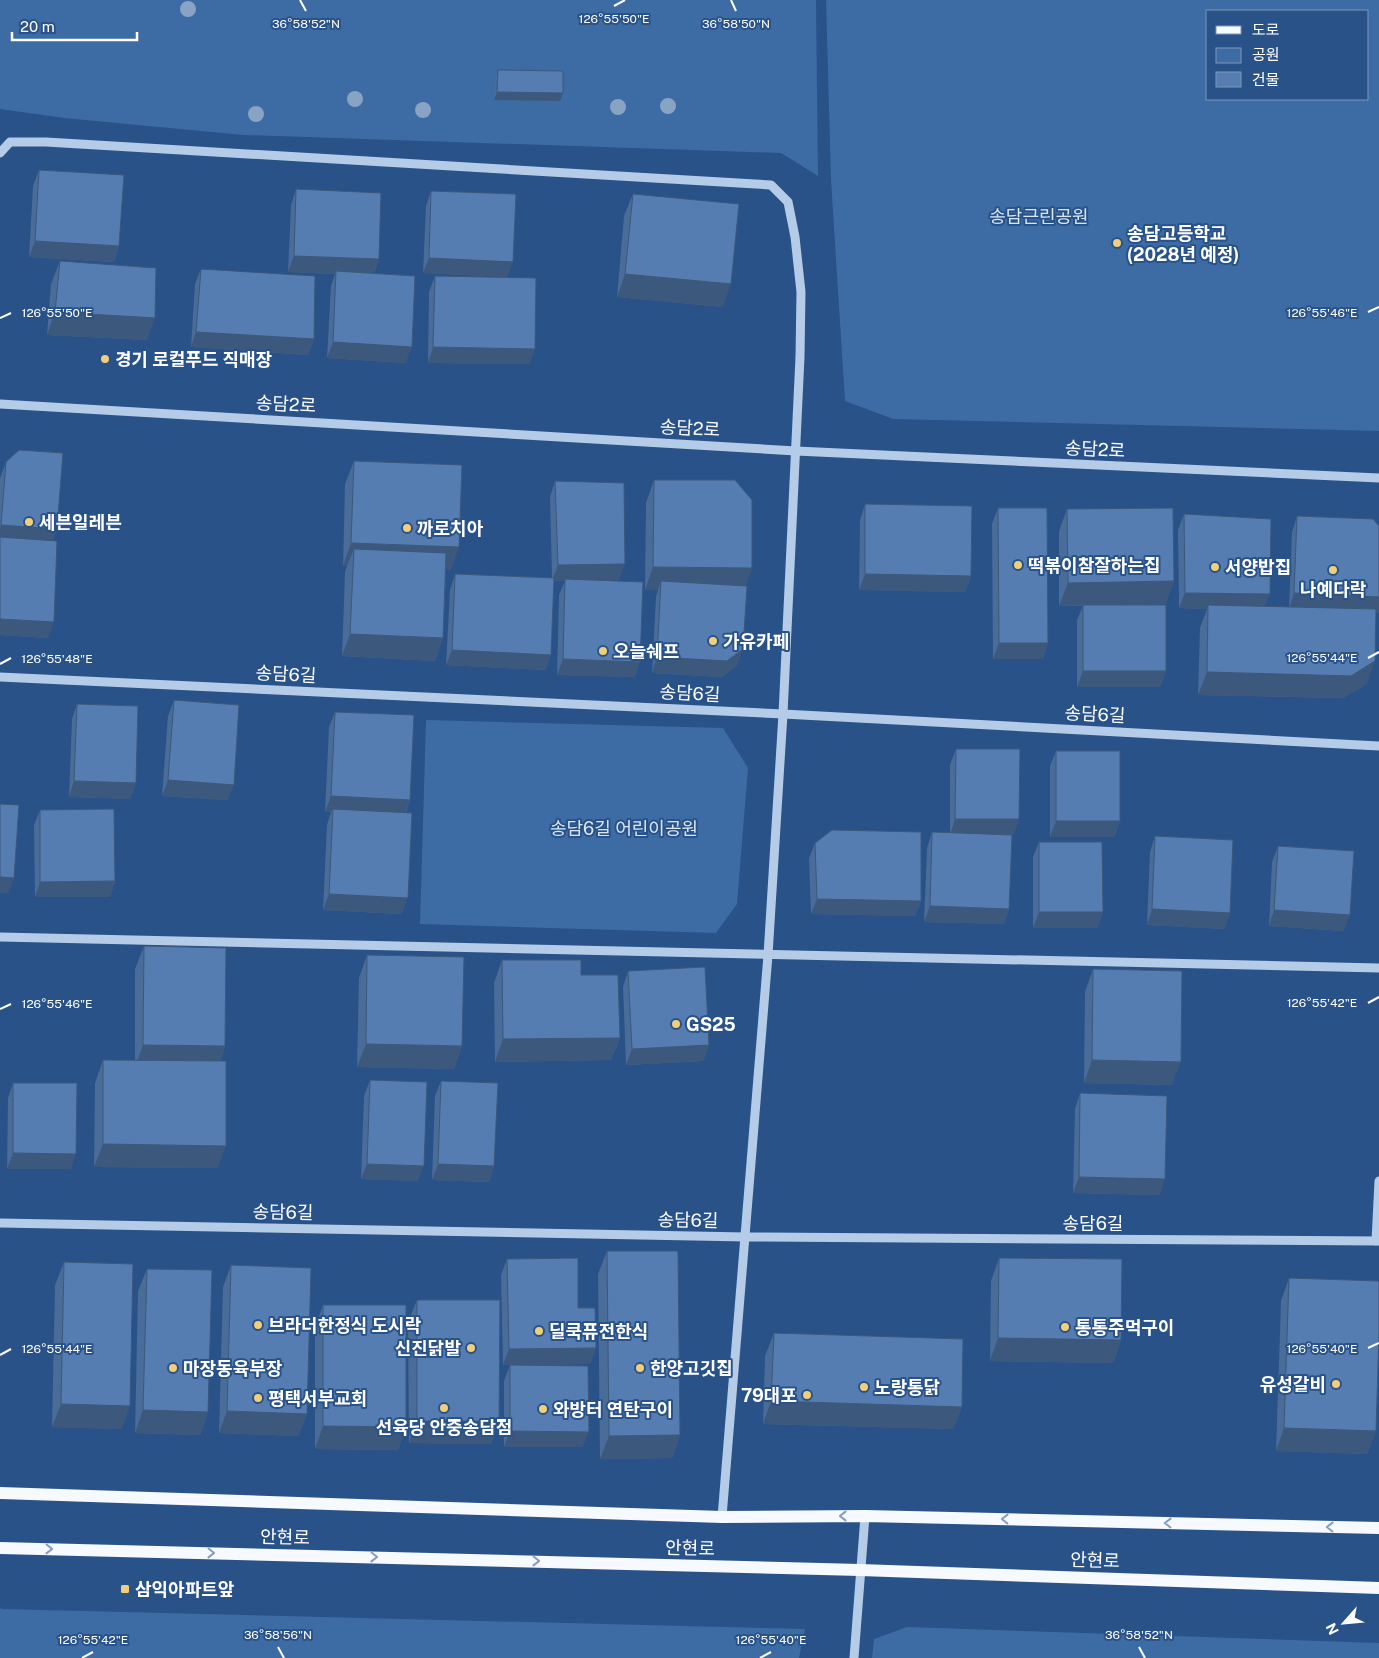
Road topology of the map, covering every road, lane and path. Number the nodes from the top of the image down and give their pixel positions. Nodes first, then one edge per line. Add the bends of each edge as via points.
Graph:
1 (0, 153) edge
2 (0, 404) edge
3 (796, 451) junction
4 (1379, 478) edge
5 (0, 677) edge
6 (783, 714) junction
7 (1379, 746) edge
8 (0, 937) edge
9 (768, 955) junction
10 (1379, 968) edge
11 (1379, 1180) edge
12 (0, 1223) edge
13 (746, 1237) junction
14 (1377, 1241) edge
15 (0, 1493) edge
16 (865, 1516) junction
17 (722, 1517) junction
18 (1379, 1528) edge
19 (0, 1548) edge
20 (860, 1570) junction
21 (1379, 1588) edge
22 (854, 1658) edge

1 - 3 street via 10,142 46,142 771,185 788,202 796,237 801,292
2 - 3 street, 송담2로
3 - 4 street, 송담2로
3 - 6 street
5 - 6 street, 송담6길
6 - 7 street, 송담6길
6 - 9 street
8 - 9 street
9 - 10 street
9 - 13 street
11 - 14 street, 송담6길
12 - 13 street, 송담6길
13 - 14 street, 송담6길
13 - 17 street
15 - 17 main road, 안현로
16 -> 17 main road, 안현로
18 -> 16 main road, 안현로
16 - 20 street
19 -> 20 main road, 안현로
20 - 21 main road, 안현로
20 - 22 street

